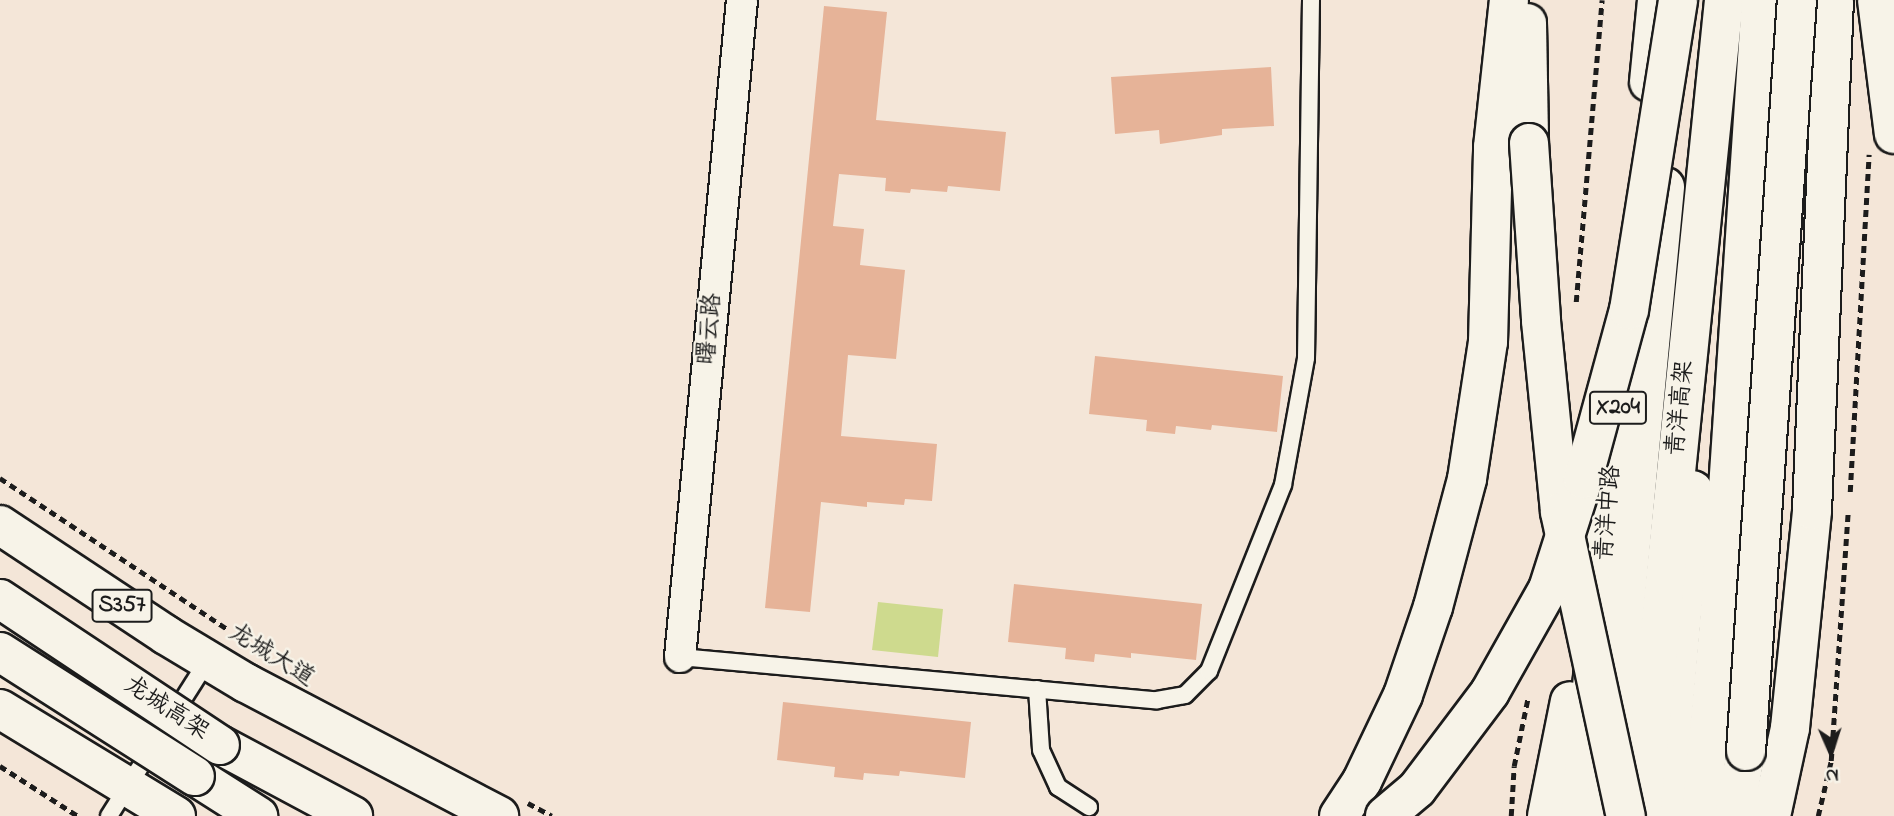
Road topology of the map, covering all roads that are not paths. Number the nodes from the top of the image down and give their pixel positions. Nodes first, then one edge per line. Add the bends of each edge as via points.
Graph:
1 (742, 0) edge
2 (1311, 0) edge
3 (1509, 0) edge
4 (1526, 0) edge
5 (1657, 0) edge
6 (1681, 0) edge
7 (1724, 0) edge
8 (1737, 0) edge
9 (1761, 0) edge
10 (1797, 0) edge
11 (1834, 0) edge
12 (1877, 0) edge
13 (1894, 134) edge
14 (1827, 194) junction
15 (0, 525) edge
16 (1607, 528) junction
17 (0, 599) edge
18 (219, 646) junction
19 (0, 652) edge
20 (680, 657) joint
21 (246, 683) junction
22 (1037, 689) junction
23 (0, 709) edge
24 (220, 745) junction
25 (195, 776) junction
26 (119, 802) edge
27 (509, 807) edge
28 (1089, 807) dead end
29 (176, 816) edge
30 (245, 816) edge
31 (258, 816) edge
32 (333, 816) edge
33 (353, 816) edge
34 (443, 816) edge
35 (1339, 816) edge
36 (1385, 816) edge
37 (1547, 816) edge
38 (1580, 816) edge
39 (1605, 816) edge
40 (1626, 816) edge
41 (1641, 816) edge
42 (1664, 816) edge
43 (1703, 816) edge
44 (1734, 816) edge
45 (1771, 816) edge

1 - 20 street, 曙云路
2 - 22 lane via 1306,358 1283,485 1209,671 1185,695 1157,700
3 - 35 main road via 1493,147 1488,342 1467,479 1433,607 1403,695
4 - 40 main road, bridge via 1529,143 1560,512
5 - 16 main road, 青洋中路 / X204
6 - 36 main road, bridge via 1629,310 1548,589 1490,692 1417,789
6 - 39 main road, 青洋高架, bridge
7 - 41 main road, 青洋高架
8 - 42 main road
9 - 43 main road
10 - 44 main road, bridge via 1746,751
11 - 14 main road
12 - 13 main road
14 - 43 main road via 1755,376 1732,709
14 - 45 main road via 1812,510 1790,728
15 - 18 main road, 龙城大道 / S357
16 - 37 main road
16 - 38 main road, 青洋中路 / X204
17 - 24 main road, 龙城高架, bridge
18 - 21 main road, 龙城大道 / S357
18 - 26 lane
19 - 25 main road, 龙城高架, bridge
20 - 22 lane
21 - 27 main road, 龙城大道 / S357
21 - 34 main road
22 - 28 lane via 1041,750 1058,787
23 - 26 main road
24 - 32 main road, 龙城高架
24 - 33 main road
25 - 30 main road
25 - 31 main road, 龙城高架
26 - 29 main road

